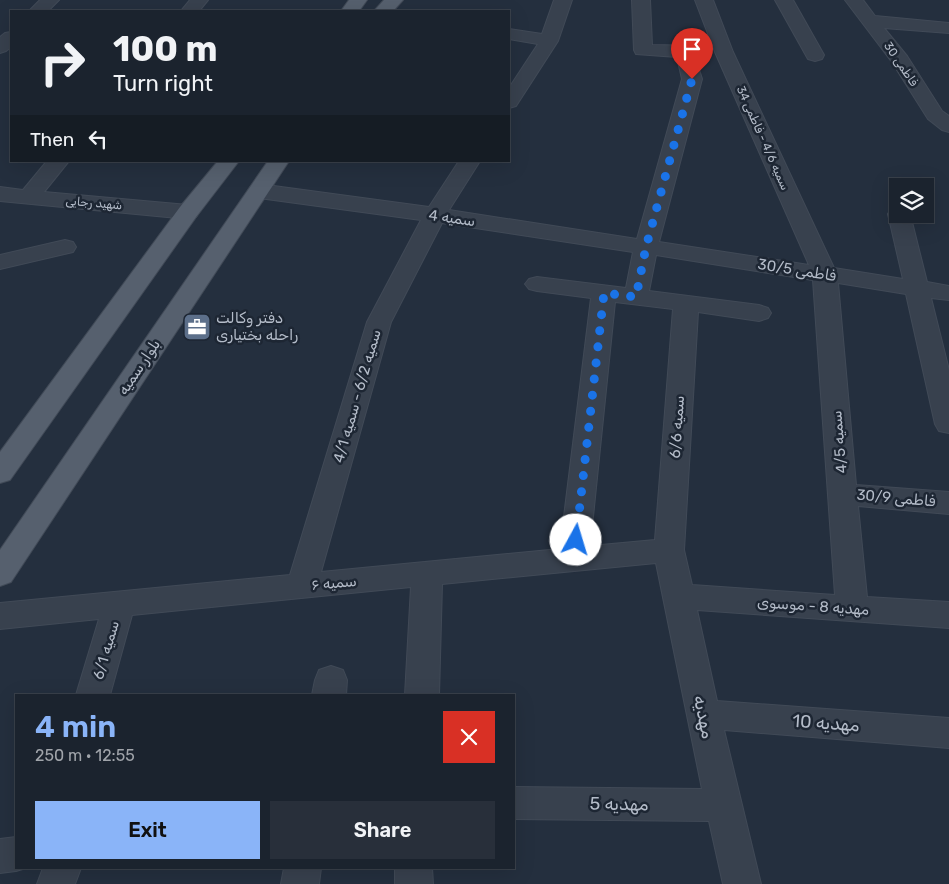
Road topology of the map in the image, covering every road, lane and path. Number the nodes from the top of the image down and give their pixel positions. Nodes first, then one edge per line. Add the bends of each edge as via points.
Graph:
1 (50, 0) edge
2 (200, 0) edge
3 (394, 0) edge
4 (563, 0) edge
5 (641, 0) edge
6 (704, 0) edge
7 (784, 0) edge
8 (854, 0) edge
9 (39, 10) edge
10 (191, 10) edge
11 (384, 10) edge
12 (871, 21) junction
13 (949, 28) edge
14 (510, 34) edge
15 (10, 38) edge
16 (549, 41) junction
17 (0, 47) edge
18 (724, 52) junction
19 (685, 53) junction
20 (815, 55) dead end
21 (510, 100) edge
22 (949, 126) edge
23 (58, 162) edge
24 (228, 162) edge
25 (278, 162) edge
26 (469, 162) edge
27 (259, 191) junction
28 (0, 194) edge
29 (28, 197) junction
30 (188, 212) junction
31 (435, 215) junction
32 (902, 223) edge
33 (65, 247) dead end
34 (646, 247) junction
35 (0, 262) edge
36 (825, 275) junction
37 (538, 284) dead end
38 (917, 289) junction
39 (604, 293) junction
40 (949, 293) edge
41 (636, 297) junction
42 (686, 303) junction
43 (759, 313) dead end
44 (945, 391) edge
45 (949, 424) edge
46 (0, 474) edge
47 (844, 494) junction
48 (949, 503) edge
49 (669, 550) junction
50 (574, 559) junction
51 (0, 574) edge
52 (427, 574) junction
53 (302, 586) junction
54 (678, 596) junction
55 (119, 605) junction
56 (852, 609) junction
57 (949, 615) edge
58 (0, 616) edge
59 (93, 694) edge
60 (422, 694) edge
61 (703, 714) junction
62 (949, 733) edge
63 (515, 803) edge
64 (724, 805) junction
65 (15, 854) edge
66 (0, 856) edge
67 (62, 869) edge
68 (303, 869) edge
69 (414, 869) edge
70 (56, 884) edge
71 (300, 884) edge
72 (414, 884) edge
73 (742, 884) edge

1 - 9 street
2 - 10 street
3 - 11 main road
4 - 16 street
5 - 19 street via 643,50
6 - 18 street, سمیه 4/6 - فاطمی 34
7 - 20 street
8 - 12 street, فاطمی 30
12 - 13 street
12 - 22 street, فاطمی 30 via 935,115
14 - 16 street
15 - 17 street
16 - 21 street
18 - 19 street
18 - 36 street, سمیه 4/6 - فاطمی 34
19 - 34 street via 692,79
23 - 29 street
24 - 30 main road
25 - 27 main road, بلوار سمیه
26 - 31 street, سمیه 6/2 - سمیه 4/1
27 - 31 street, سمیه 4
27 - 51 main road, بلوار سمیه
28 - 29 street, شهید رجایی
29 - 30 street, شهید رجایی
30 - 46 main road
31 - 34 street, سمیه 4
31 - 53 street, سمیه 6/2 - سمیه 4/1 via 379,322
32 - 38 street
33 - 35 street
34 - 36 street, فاطمی 30/5
34 - 41 street
36 - 38 street, فاطمی 30/5
36 - 47 street, سمیه 4/5
37 - 39 street
38 - 40 street, فاطمی 30/5
38 - 44 street
39 - 41 street
39 - 50 street
41 - 42 street
42 - 43 street
42 - 49 street, سمیه 6/6
44 - 45 street
47 - 48 street, فاطمی 30/9
47 - 56 street, سمیه 4/5
49 - 50 street, سمیه ۶
49 - 54 street, مهدیه
50 - 52 street, سمیه ۶
52 - 53 street, سمیه ۶
52 - 60 street
53 - 55 street, سمیه ۶
54 - 56 street, مهدیه 8 - موسوی
54 - 61 street, مهدیه
55 - 58 street, سمیه ۶
55 - 59 street, سمیه 6/1
56 - 57 street, مهدیه 8 - موسوی
61 - 62 street, مهدیه 10
61 - 64 street, مهدیه
63 - 64 street, مهدیه 5
64 - 73 street, مهدیه
65 - 66 street
67 - 70 street
68 - 71 street
69 - 72 street

